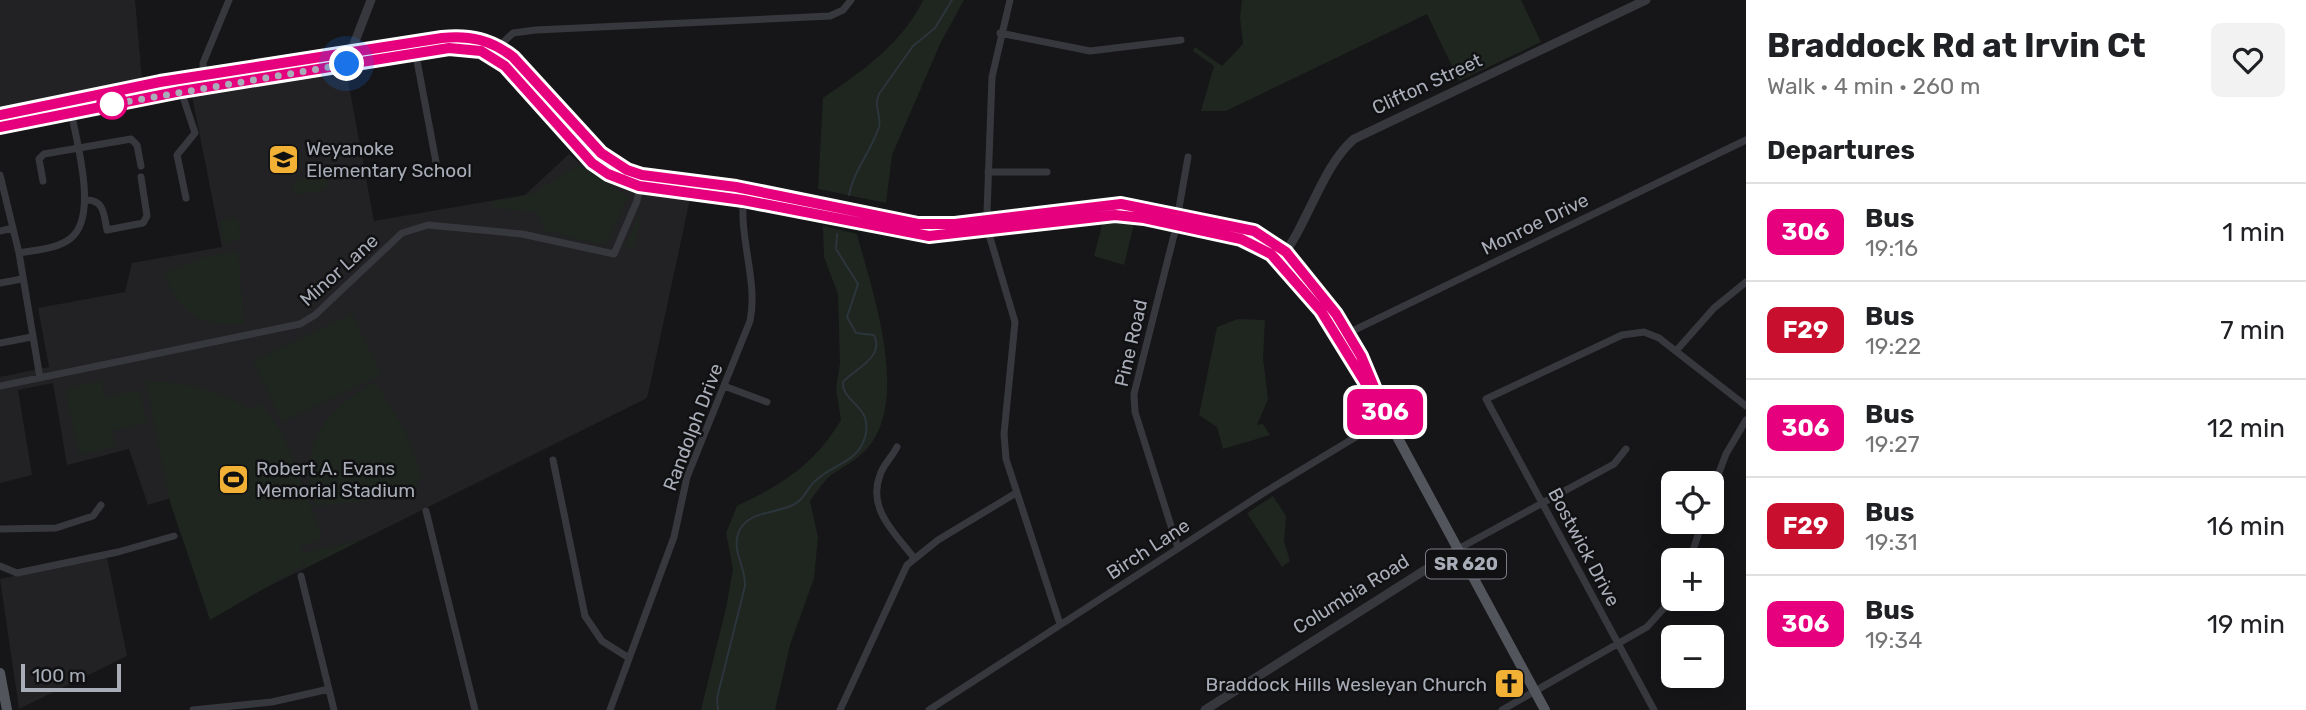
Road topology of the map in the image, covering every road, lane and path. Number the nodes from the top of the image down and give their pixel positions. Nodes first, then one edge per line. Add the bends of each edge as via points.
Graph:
1 (229, 0) edge
2 (371, 0) edge
3 (1010, 0) edge
4 (1646, 0) edge
5 (851, 1) edge
6 (1000, 33) junction
7 (1181, 40) dead end
8 (414, 42) junction
9 (495, 50) junction
10 (351, 52) junction
11 (416, 54) junction
12 (347, 64) junction
13 (202, 75) junction
14 (204, 87) junction
15 (181, 91) junction
16 (70, 106) junction
17 (0, 116) edge
18 (0, 127) edge
19 (1746, 140) edge
20 (77, 149) junction
21 (1188, 157) dead end
22 (436, 162) dead end
23 (141, 166) dead end
24 (1047, 172) dead end
25 (988, 173) junction
26 (0, 175) edge
27 (141, 177) dead end
28 (43, 181) dead end
29 (641, 181) junction
30 (744, 194) junction
31 (186, 198) dead end
32 (87, 200) junction
33 (1177, 219) junction
34 (988, 226) junction
35 (13, 228) junction
36 (0, 231) edge
37 (19, 253) junction
38 (1282, 256) junction
39 (22, 279) junction
40 (1746, 282) edge
41 (0, 283) edge
42 (1343, 335) junction
43 (32, 337) junction
44 (0, 343) edge
45 (1676, 351) junction
46 (40, 378) junction
47 (0, 386) edge
48 (724, 386) junction
49 (767, 402) dead end
50 (1746, 406) edge
51 (1387, 418) junction
52 (1746, 420) edge
53 (897, 447) dead end
54 (1626, 449) dead end
55 (553, 460) dead end
56 (1720, 471) edge
57 (1016, 493) junction
58 (1542, 502) junction
59 (101, 505) dead end
60 (426, 511) dead end
61 (0, 529) edge
62 (174, 536) dead end
63 (1178, 548) junction
64 (1458, 549) junction
65 (914, 558) junction
66 (0, 566) edge
67 (301, 576) dead end
68 (1662, 611) edge
69 (1060, 624) junction
70 (1618, 644) junction
71 (629, 658) junction
72 (0, 673) edge
73 (328, 689) junction
74 (1534, 690) junction
75 (7, 710) edge
76 (193, 710) edge
77 (334, 710) edge
78 (475, 710) edge
79 (610, 710) edge
80 (840, 710) edge
81 (929, 710) edge
82 (1205, 710) edge
83 (1502, 710) edge
84 (1545, 710) edge
85 (1654, 710) edge

1 - 13 street via 205,56
2 - 10 street
3 - 6 street
4 - 38 street, Clifton Street via 1354,139 1335,161
5 - 9 street via 831,16 513,33
6 - 7 street via 1090,51
6 - 25 street via 992,77
8 - 9 main road, SR 620 via 468,37
8 - 10 main road, SR 620
8 - 11 street
9 - 11 main road, SR 620 via 462,48
9 - 29 main road, SR 620 via 522,65 601,153
10 - 12 street
10 - 13 main road, SR 620
11 - 12 main road, SR 620
11 - 22 street
12 - 14 main road, SR 620
13 - 14 street
13 - 16 main road, SR 620
14 - 15 main road, SR 620
15 - 16 main road, SR 620
15 - 31 street via 195,133 177,155
16 - 17 main road, SR 620
16 - 18 main road, SR 620
16 - 20 street
19 - 42 street, Monroe Drive
20 - 23 street via 131,139 137,145
20 - 28 street via 44,154 39,159
20 - 32 street
21 - 33 street, Pine Road
24 - 25 street
25 - 34 street
26 - 35 street
27 - 32 street via 147,216 143,223 107,230 101,205
29 - 30 main road, SR 620
29 - 46 street, Minor Lane via 614,254 522,234 435,225 402,233 316,315 300,324
30 - 34 main road, SR 620 via 918,224
30 - 48 street, Randolph Drive via 742,228 752,314
32 - 37 street via 73,238
33 - 34 main road, SR 620 via 1139,205 1104,204
33 - 38 main road, SR 620
33 - 63 street, Pine Road via 1134,394 1135,412
34 - 57 street via 1015,322 1004,433
35 - 36 street
35 - 37 street
37 - 39 street
38 - 42 main road, SR 620
39 - 41 street
39 - 43 street
40 - 45 street via 1714,308
42 - 51 main road, SR 620
43 - 44 street
43 - 46 street
45 - 50 street
45 - 58 street, Bostwick Drive via 1651,334 1630,332 1486,399
46 - 47 street, Minor Lane
48 - 49 street
48 - 71 street, Randolph Drive via 687,477 674,537
51 - 63 street, Birch Lane
51 - 64 main road, SR 620
52 - 56 street
53 - 65 street via 879,478 876,499 883,518
54 - 58 street, Columbia Road via 1614,464
55 - 71 street via 585,616 602,641
57 - 65 street
57 - 69 street
58 - 64 street, Columbia Road
58 - 70 street, Bostwick Drive
59 - 61 street via 93,516 56,528
60 - 78 street
62 - 66 street via 17,573
63 - 69 street, Birch Lane
64 - 74 main road, SR 620
64 - 82 street, Columbia Road
65 - 80 street via 897,580
67 - 73 street
68 - 70 street
69 - 81 street, Birch Lane
70 - 74 street
70 - 85 street, Bostwick Drive
71 - 79 street, Randolph Drive
72 - 75 main road
73 - 76 street via 272,702
73 - 77 street
74 - 83 street
74 - 84 main road, SR 620

